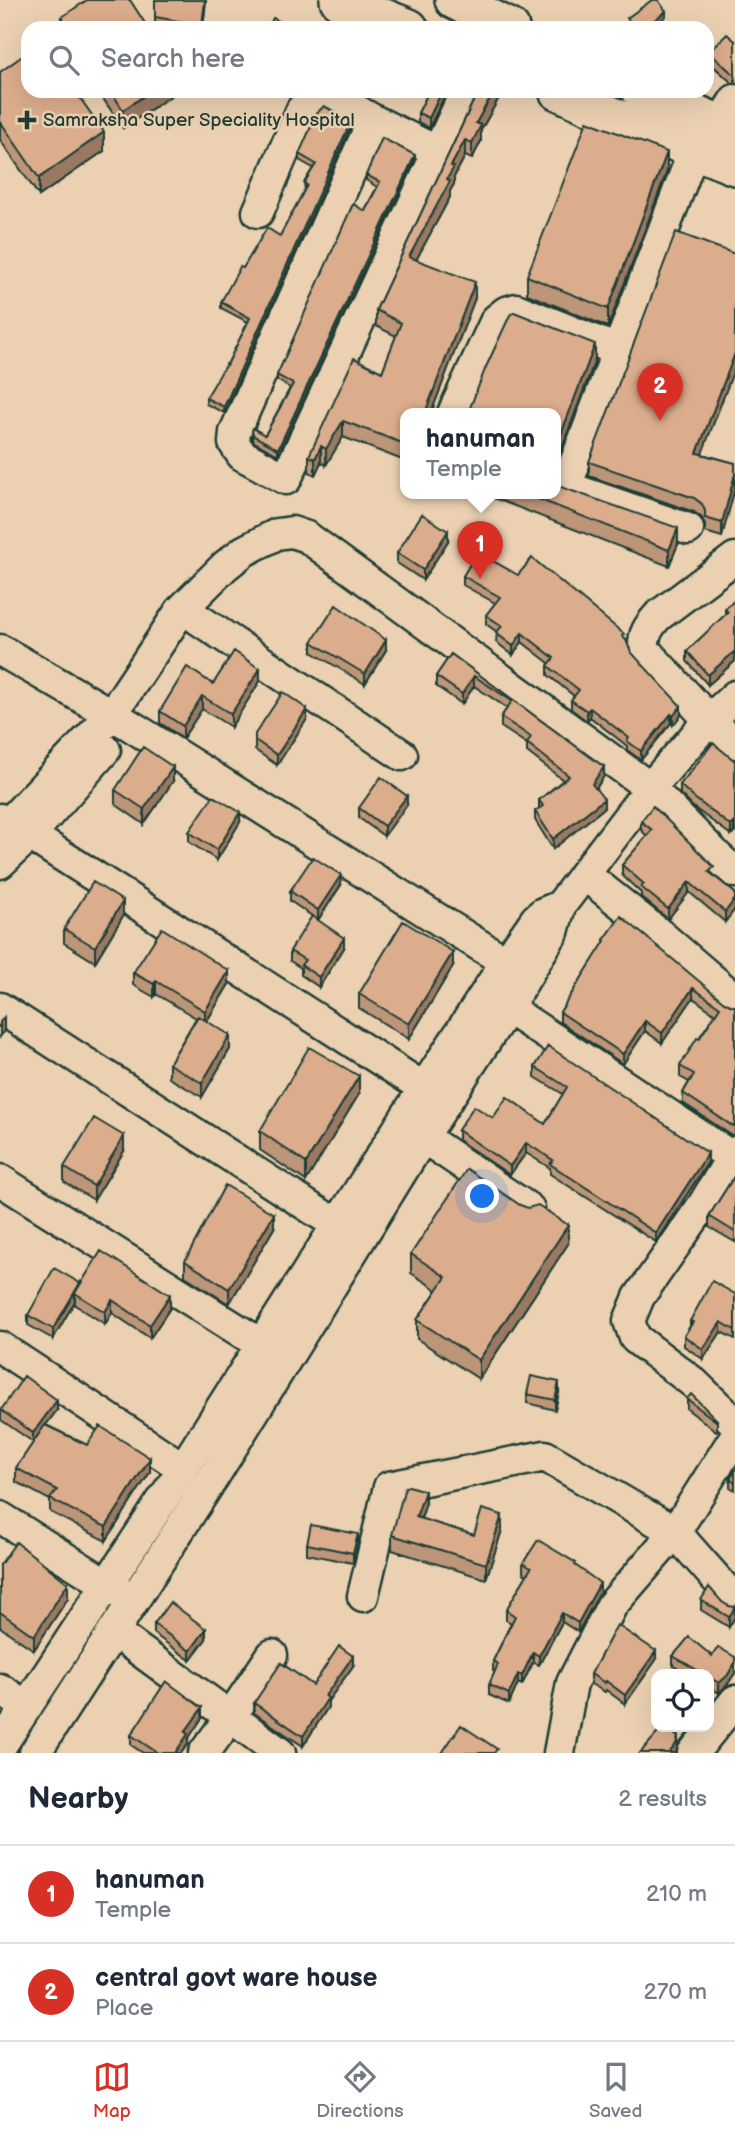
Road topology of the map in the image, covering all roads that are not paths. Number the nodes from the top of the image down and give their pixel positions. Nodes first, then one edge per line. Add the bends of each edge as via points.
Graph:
1 (339, 0) edge
2 (454, 0) edge
3 (392, 21) edge
4 (496, 21) edge
5 (312, 98) edge
6 (336, 98) edge
7 (462, 98) edge
8 (574, 98) edge
9 (664, 98) edge
10 (730, 118) edge
11 (373, 120) junction
12 (694, 150) junction
13 (436, 151) junction
14 (735, 166) edge
15 (258, 212) dead end
16 (617, 350) junction
17 (455, 408) edge
18 (561, 485) edge
19 (688, 529) dead end
20 (735, 558) edge
21 (225, 566) junction
22 (198, 619) junction
23 (0, 650) edge
24 (735, 695) edge
25 (709, 720) junction
26 (115, 725) junction
27 (735, 743) edge
28 (402, 755) dead end
29 (650, 788) junction
30 (8, 835) edge
31 (735, 872) edge
32 (584, 874) junction
33 (560, 905) junction
34 (502, 968) junction
35 (735, 999) edge
36 (0, 1008) edge
37 (507, 1008) junction
38 (0, 1023) edge
39 (420, 1094) junction
40 (423, 1137) junction
41 (734, 1154) edge
42 (0, 1180) edge
43 (0, 1192) edge
44 (529, 1209) edge
45 (346, 1238) junction
46 (0, 1347) edge
47 (260, 1348) junction
48 (0, 1365) edge
49 (735, 1423) edge
50 (735, 1437) edge
51 (179, 1474) junction
52 (0, 1517) edge
53 (0, 1532) edge
54 (675, 1532) junction
55 (729, 1583) edge
56 (363, 1596) dead end
57 (115, 1605) junction
58 (272, 1655) dead end
59 (0, 1689) edge
60 (735, 1701) edge
61 (16, 1709) edge
62 (231, 1716) junction
63 (0, 1747) edge
64 (35, 1753) edge
65 (204, 1753) edge
66 (280, 1753) edge
67 (559, 1753) edge
68 (693, 1753) edge

1 - 3 main road
2 - 4 main road
5 - 15 street via 302,109
6 - 11 street
7 - 13 street
8 - 12 main road
9 - 10 main road
11 - 13 street
11 - 13 street via 235,432 234,443 242,455 286,479
12 - 14 main road
12 - 16 street
16 - 17 street via 516,309 506,312 496,320
16 - 18 street
18 - 19 street
20 - 25 street via 658,616 643,638 644,649
21 - 22 street
21 - 26 street via 181,610
21 - 29 street via 277,534 307,537
22 - 26 street
22 - 28 street
23 - 26 street
24 - 25 street
25 - 27 street
25 - 29 street
26 - 30 street
26 - 34 street
29 - 31 street
29 - 32 street
30 - 39 street
32 - 33 street
32 - 35 street
33 - 34 street via 536,919
33 - 37 street via 553,932
34 - 39 street
36 - 45 street
37 - 40 street
37 - 41 street
38 - 45 street
39 - 45 street
40 - 44 street
40 - 45 street
41 - 49 street via 639,1297 629,1321 635,1338 694,1382
42 - 47 street
43 - 47 street
45 - 47 street
45 - 57 street via 214,1476
46 - 51 street
47 - 51 street
48 - 51 street
50 - 54 street
51 - 57 street
52 - 57 street
53 - 57 street
54 - 55 street
54 - 56 street via 545,1456 389,1487
54 - 67 street via 612,1605 572,1683
57 - 61 street
57 - 62 street
57 - 64 street
58 - 62 street
59 - 61 street
60 - 68 street
61 - 63 street
62 - 65 street
62 - 66 street

